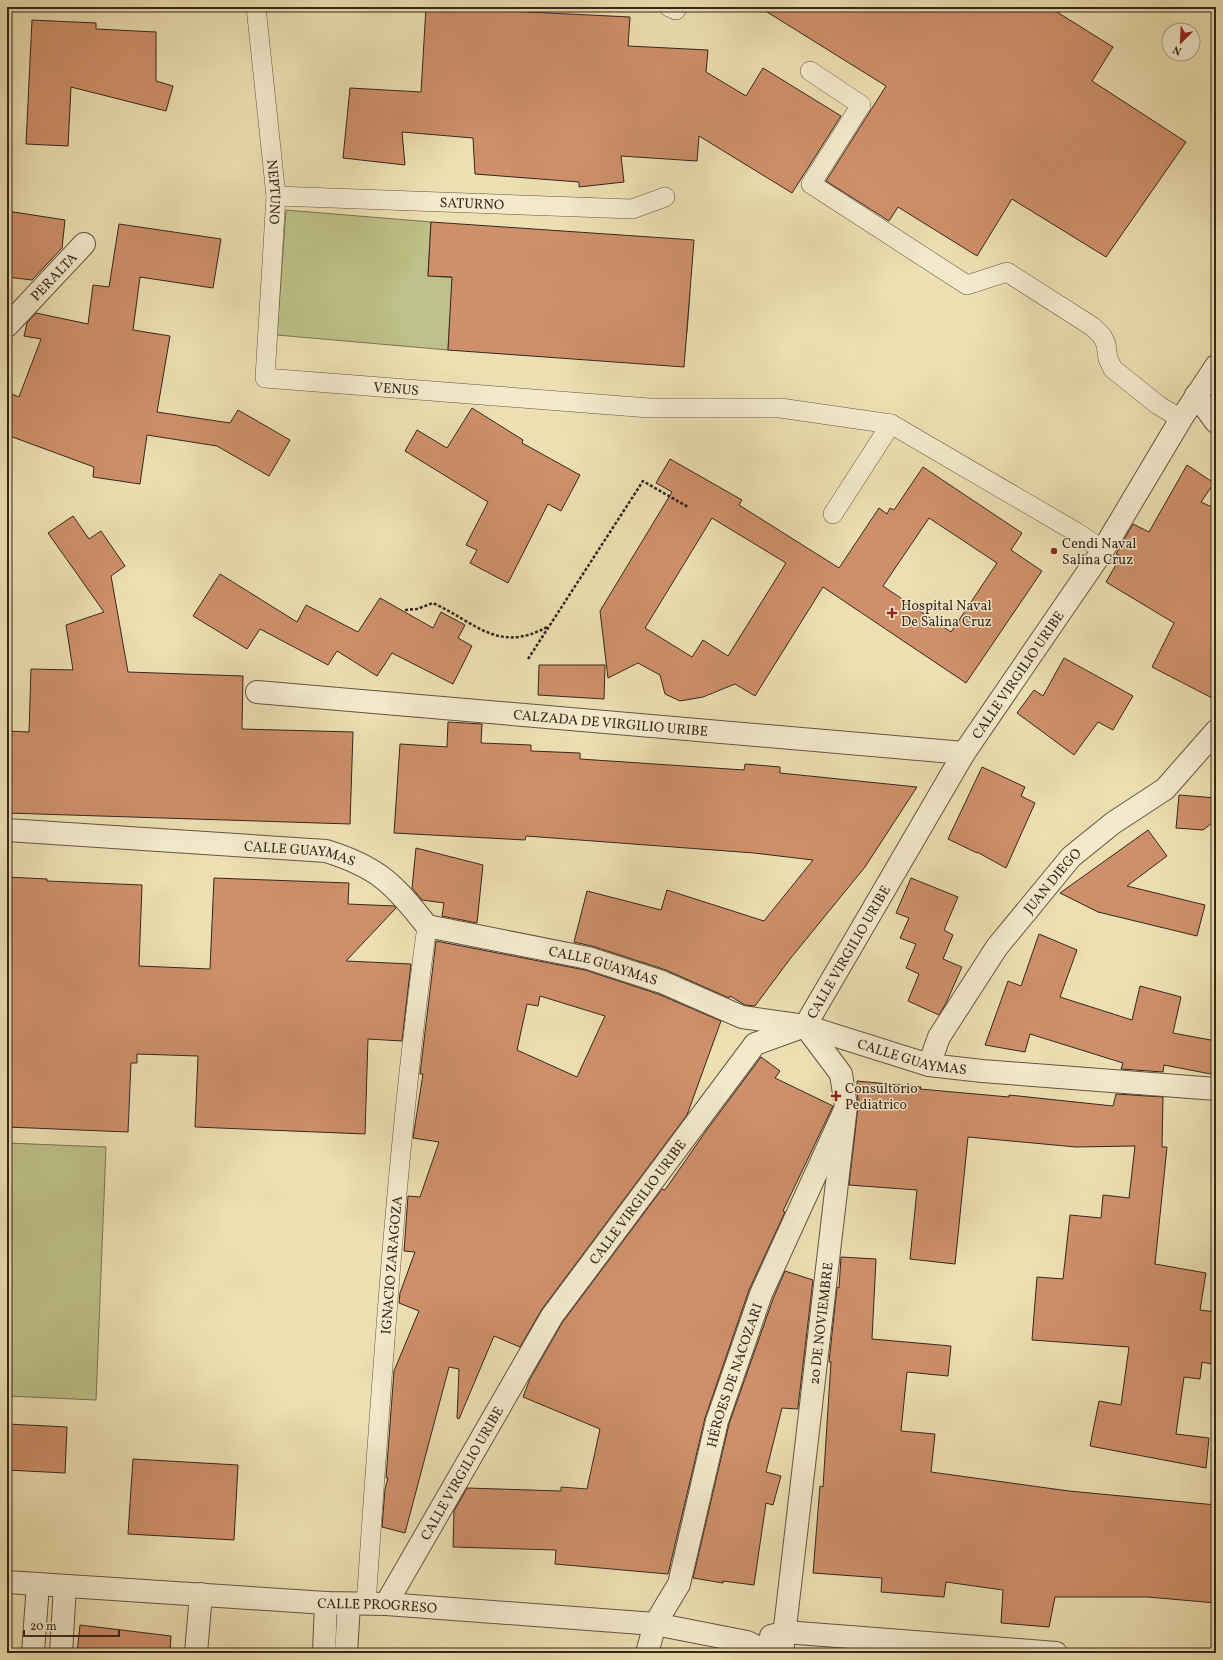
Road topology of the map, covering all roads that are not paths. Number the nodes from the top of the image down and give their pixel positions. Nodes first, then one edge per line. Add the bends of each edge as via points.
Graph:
1 (256, 7) edge
2 (810, 71) dead end
3 (276, 196) junction
4 (665, 196) dead end
5 (84, 244) dead end
6 (7, 326) edge
7 (1216, 366) edge
8 (265, 378) joint
9 (1196, 396) junction
10 (1181, 419) junction
11 (1216, 422) edge
12 (891, 424) junction
13 (833, 514) dead end
14 (1103, 550) junction
15 (257, 692) dead end
16 (1216, 732) edge
17 (964, 753) junction
18 (7, 830) edge
19 (428, 926) junction
20 (806, 1026) junction
21 (929, 1065) junction
22 (1216, 1089) edge
23 (846, 1106) junction
24 (7, 1582) edge
25 (38, 1584) junction
26 (64, 1586) junction
27 (201, 1594) junction
28 (326, 1603) junction
29 (367, 1604) junction
30 (655, 1624) junction
31 (747, 1642) junction
32 (784, 1643) edge
33 (33, 1653) edge
34 (61, 1653) edge
35 (196, 1653) edge
36 (324, 1653) edge
37 (346, 1653) edge
38 (647, 1653) edge
39 (770, 1653) edge
40 (1056, 1653) edge

1 - 3 lane, NEPTUNO
2 - 10 lane via 861,104 811,184 967,285 1007,272 1093,327 1106,344 1108,359 1113,369
3 - 4 lane, SATURNO via 632,208
3 - 8 lane, NEPTUNO
5 - 6 street, PERALTA
7 - 9 street, CALLE VIRGILIO URIBE
8 - 12 lane, VENUS via 649,408 780,408
9 - 10 street, CALLE VIRGILIO URIBE
9 - 11 street
10 - 14 street, CALLE VIRGILIO URIBE
12 - 13 lane
12 - 14 lane
14 - 17 street, CALLE VIRGILIO URIBE
15 - 17 street, CALZADA DE VIRGILIO URIBE
16 - 21 street, JUAN DIEGO via 1165,789 1113,823 1071,858 997,947 939,1037
17 - 20 street, CALLE VIRGILIO URIBE
18 - 19 street, CALLE GUAYMAS via 326,851 354,860 386,880 401,893
19 - 20 street, CALLE GUAYMAS via 588,958 662,982 742,1017
19 - 29 lane, IGNACIO ZARAGOZA via 412,1041 383,1358
20 - 21 street, CALLE GUAYMAS
20 - 23 street, 20 DE NOVIEMBRE via 841,1074
20 - 29 street, CALLE VIRGILIO URIBE via 755,1044 552,1316
21 - 22 street, CALLE GUAYMAS
23 - 30 street, HÉROES DE NACOZARI via 761,1294 717,1421 679,1584
23 - 32 street, 20 DE NOVIEMBRE
24 - 25 street, CALLE PROGRESO
25 - 26 street, CALLE PROGRESO
25 - 33 street
26 - 27 street, CALLE PROGRESO
26 - 34 street
27 - 28 street, CALLE PROGRESO
27 - 35 street
28 - 29 street, CALLE PROGRESO
28 - 36 street
29 - 30 street, CALLE PROGRESO
29 - 37 street
30 - 31 street, CALLE PROGRESO
30 - 38 street, HÉROES DE NACOZARI
31 - 32 street, CALLE PROGRESO
31 - 39 street, CALLE PROGRESO
32 - 40 street, CALLE PROGRESO

